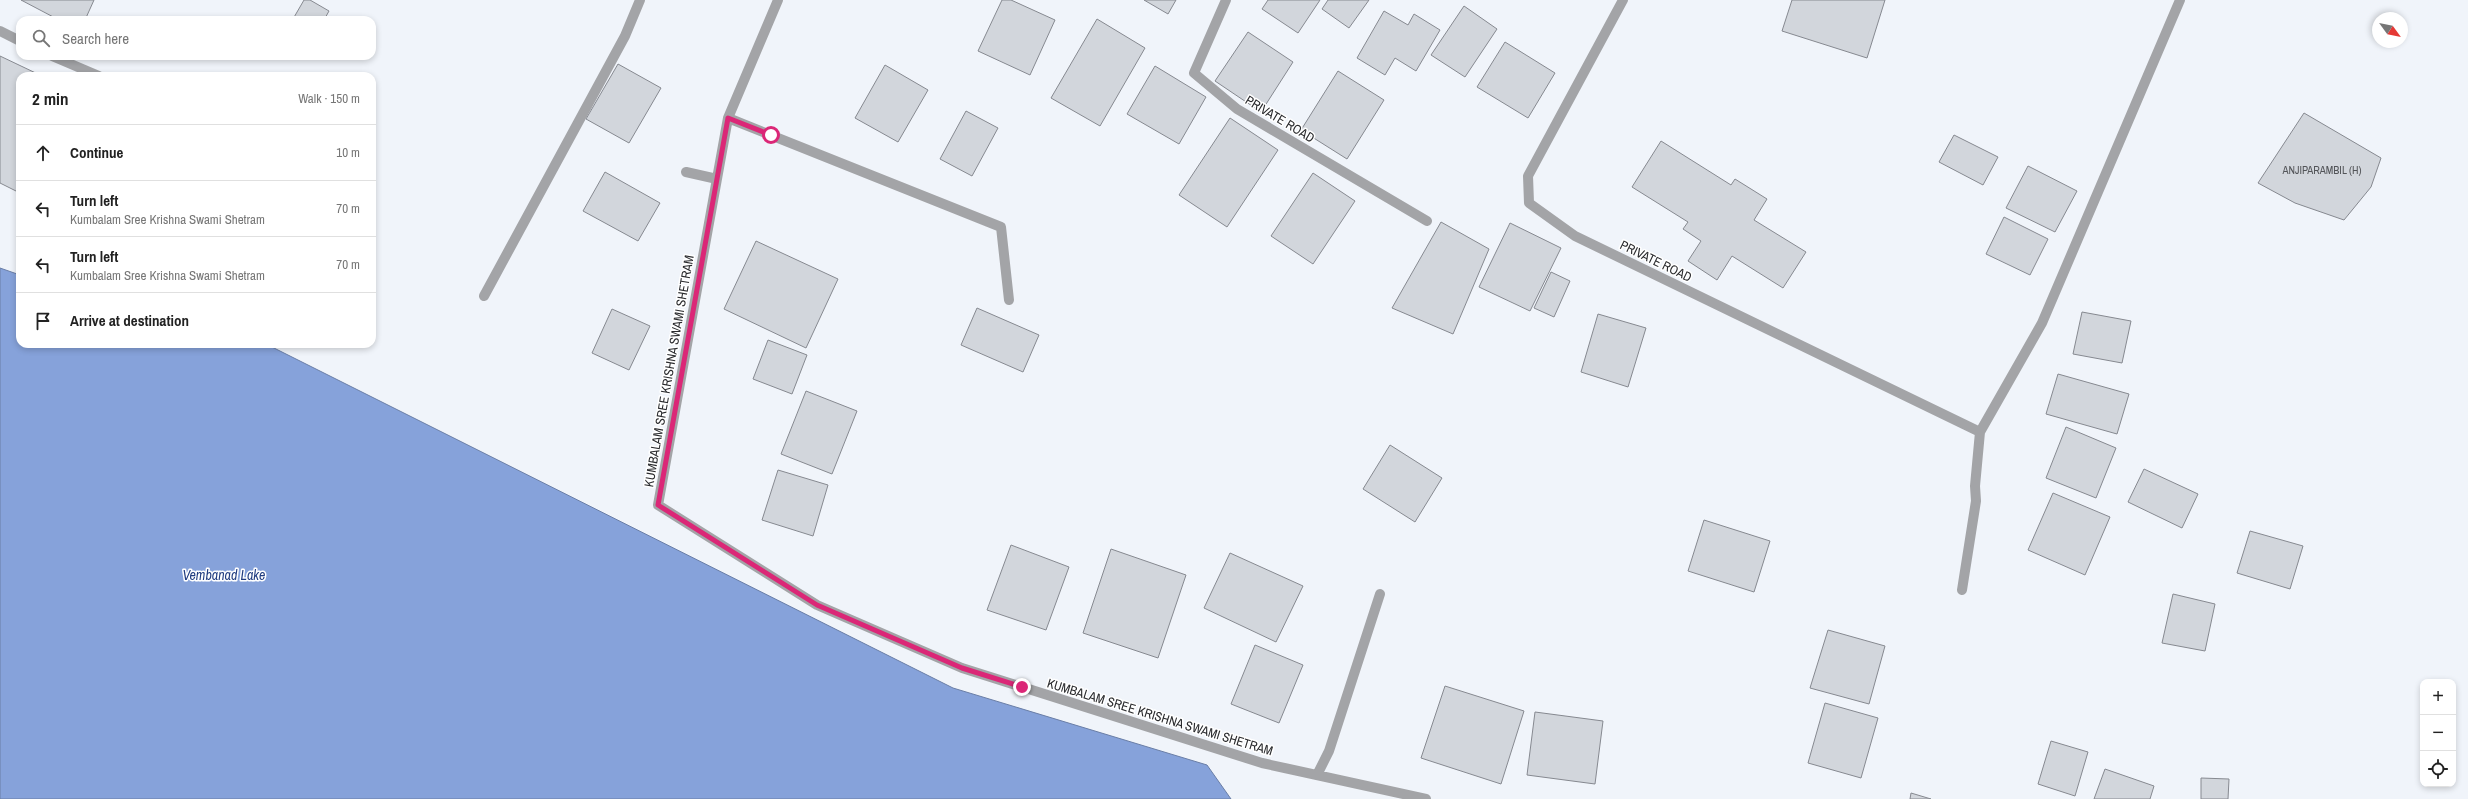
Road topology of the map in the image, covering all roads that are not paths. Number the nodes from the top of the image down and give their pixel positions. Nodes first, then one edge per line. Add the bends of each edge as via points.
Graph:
1 (640, 0) edge
2 (778, 0) edge
3 (1226, 0) edge
4 (1623, 0) edge
5 (2180, 0) edge
6 (0, 31) edge
7 (16, 39) edge
8 (61, 60) edge
9 (90, 72) edge
10 (728, 118) junction
11 (686, 172) dead end
12 (717, 180) junction
13 (1427, 221) dead end
14 (484, 296) dead end
15 (1009, 300) dead end
16 (1980, 432) junction
17 (1962, 590) dead end
18 (1380, 594) dead end
19 (1317, 775) junction
20 (1426, 799) edge

1 - 14 street via 625,36
2 - 10 street, KUMBALAM SREE KRISHNA SWAMI SHETRAM
3 - 13 street, PRIVATE ROAD via 1194,73 1237,109
4 - 16 street, PRIVATE ROAD via 1528,176 1529,203 1575,236
5 - 16 street via 2042,323
6 - 7 street
8 - 9 street
10 - 12 street, KUMBALAM SREE KRISHNA SWAMI SHETRAM
10 - 15 street via 1001,227
11 - 12 street
12 - 19 street, KUMBALAM SREE KRISHNA SWAMI SHETRAM via 658,505 817,605 962,668 1262,764
16 - 17 street via 1976,501
18 - 19 street via 1328,751
19 - 20 street, KUMBALAM SREE KRISHNA SWAMI SHETRAM

